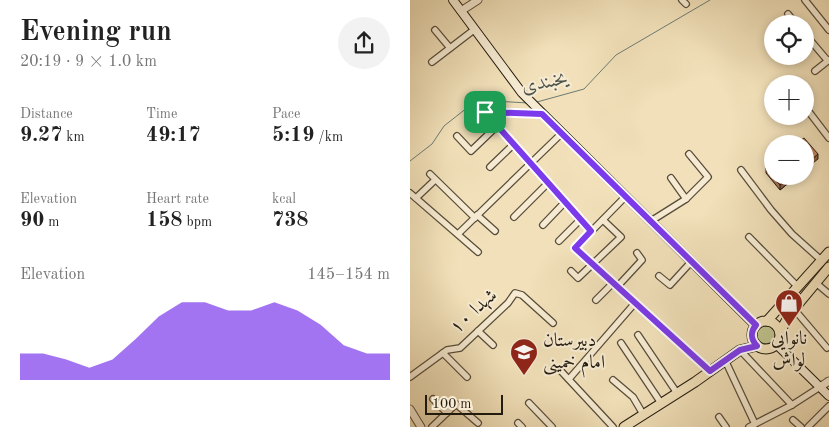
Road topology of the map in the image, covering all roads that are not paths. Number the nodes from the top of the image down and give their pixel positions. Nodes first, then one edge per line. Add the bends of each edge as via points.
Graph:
1 (453, 0) edge
2 (478, 0) edge
3 (805, 0) edge
4 (461, 11) junction
5 (474, 29) junction
6 (435, 30) dead end
7 (829, 30) edge
8 (814, 44) edge
9 (450, 48) junction
10 (828, 60) edge
11 (432, 62) dead end
12 (815, 71) dead end
13 (542, 113) junction
14 (814, 118) edge
15 (497, 126) junction
16 (562, 133) junction
17 (457, 136) dead end
18 (829, 138) edge
19 (514, 144) junction
20 (688, 154) dead end
21 (531, 163) junction
22 (490, 167) dead end
23 (741, 170) dead end
24 (430, 174) dead end
25 (671, 178) dead end
26 (435, 180) junction
27 (548, 183) junction
28 (410, 193) edge
29 (626, 196) junction
30 (416, 198) junction
31 (686, 199) junction
32 (565, 202) junction
33 (476, 216) junction
34 (514, 217) dead end
35 (580, 219) junction
36 (603, 220) junction
37 (651, 221) junction
38 (543, 225) dead end
39 (591, 231) junction
40 (494, 232) dead end
41 (458, 234) junction
42 (749, 237) dead end
43 (559, 241) dead end
44 (478, 252) dead end
45 (829, 252) edge
46 (637, 253) dead end
47 (821, 260) junction
48 (691, 262) junction
49 (592, 264) junction
50 (829, 268) edge
51 (570, 271) dead end
52 (659, 276) dead end
53 (816, 283) junction
54 (615, 285) junction
55 (798, 287) junction
56 (829, 294) edge
57 (596, 300) dead end
58 (636, 304) junction
59 (794, 309) junction
60 (768, 321) junction
61 (553, 323) dead end
62 (756, 325) junction
63 (478, 331) junction
64 (780, 332) junction
65 (638, 335) dead end
66 (752, 335) junction
67 (621, 343) dead end
68 (776, 344) junction
69 (493, 345) dead end
70 (757, 346) junction
71 (827, 348) dead end
72 (740, 350) junction
73 (443, 353) junction
74 (725, 360) junction
75 (560, 370) dead end
76 (710, 371) junction
77 (410, 377) edge
78 (467, 377) dead end
79 (569, 379) junction
80 (613, 380) dead end
81 (829, 381) edge
82 (820, 387) junction
83 (677, 393) junction
84 (829, 396) edge
85 (433, 398) dead end
86 (529, 403) dead end
87 (661, 403) junction
88 (792, 405) junction
89 (829, 406) edge
90 (410, 409) edge
91 (447, 412) junction
92 (644, 414) junction
93 (719, 417) dead end
94 (793, 420) dead end
95 (478, 423) dead end
96 (755, 424) junction
97 (421, 427) edge
98 (432, 427) edge
99 (552, 427) edge
100 (613, 427) edge
101 (624, 427) edge
102 (726, 427) edge
103 (749, 427) edge
104 (801, 427) edge
105 (808, 427) edge

1 - 4 main road
2 - 4 street
3 - 7 street
4 - 5 main road
5 - 9 street
5 - 13 main road via 522,93
6 - 9 street
8 - 10 street
9 - 11 street
10 - 12 street
13 - 15 street via 485,112
13 - 16 main road
14 - 18 street
15 - 17 street via 471,151
15 - 19 street
16 - 21 street
16 - 29 main road
19 - 21 street
19 - 22 street
20 - 31 street via 708,177
21 - 27 street
21 - 33 street
23 - 47 street via 792,234
24 - 26 street
25 - 31 street
26 - 30 street
26 - 33 street
27 - 32 street
27 - 34 street
28 - 30 street
29 - 36 street
29 - 37 main road
30 - 41 street
31 - 37 street
32 - 35 street
32 - 38 street
33 - 40 street
33 - 41 street
35 - 39 street
35 - 43 street
36 - 39 street
36 - 49 street via 621,237
37 - 48 main road
39 - 49 street via 575,248
41 - 44 street
42 - 55 street
45 - 47 main road
46 - 54 street via 642,260
47 - 55 main road
48 - 52 street via 670,285
48 - 62 main road
49 - 51 street via 578,278
49 - 54 street
50 - 53 main road
53 - 56 street
53 - 59 main road
54 - 57 street
54 - 58 street
55 - 60 main road
58 - 76 street
58 - 79 street
59 - 64 main road
59 - 71 street
60 - 62 main road
60 - 64 main road via 775,324
61 - 63 street, شهدا ۱۰ via 522,295 515,293
62 - 66 main road
63 - 69 street
63 - 73 street, شهدا ۱۰ via 460,348
64 - 68 main road
65 - 83 street
66 - 70 main road
66 - 72 main road
67 - 87 street
68 - 70 main road via 765,349
68 - 82 main road
70 - 72 main road
72 - 74 main road
72 - 88 street
73 - 77 street, شهدا ۱۰
73 - 78 street
74 - 76 main road
74 - 96 street
75 - 79 street
76 - 83 main road
79 - 100 street
80 - 92 street via 633,397
81 - 82 street
82 - 84 main road
82 - 88 street
83 - 87 main road
85 - 91 street
86 - 99 street
87 - 92 main road
88 - 96 street
89 - 105 street
90 - 97 street
91 - 95 street via 456,404
91 - 98 street
92 - 101 main road
93 - 102 street
94 - 104 street
96 - 103 street

